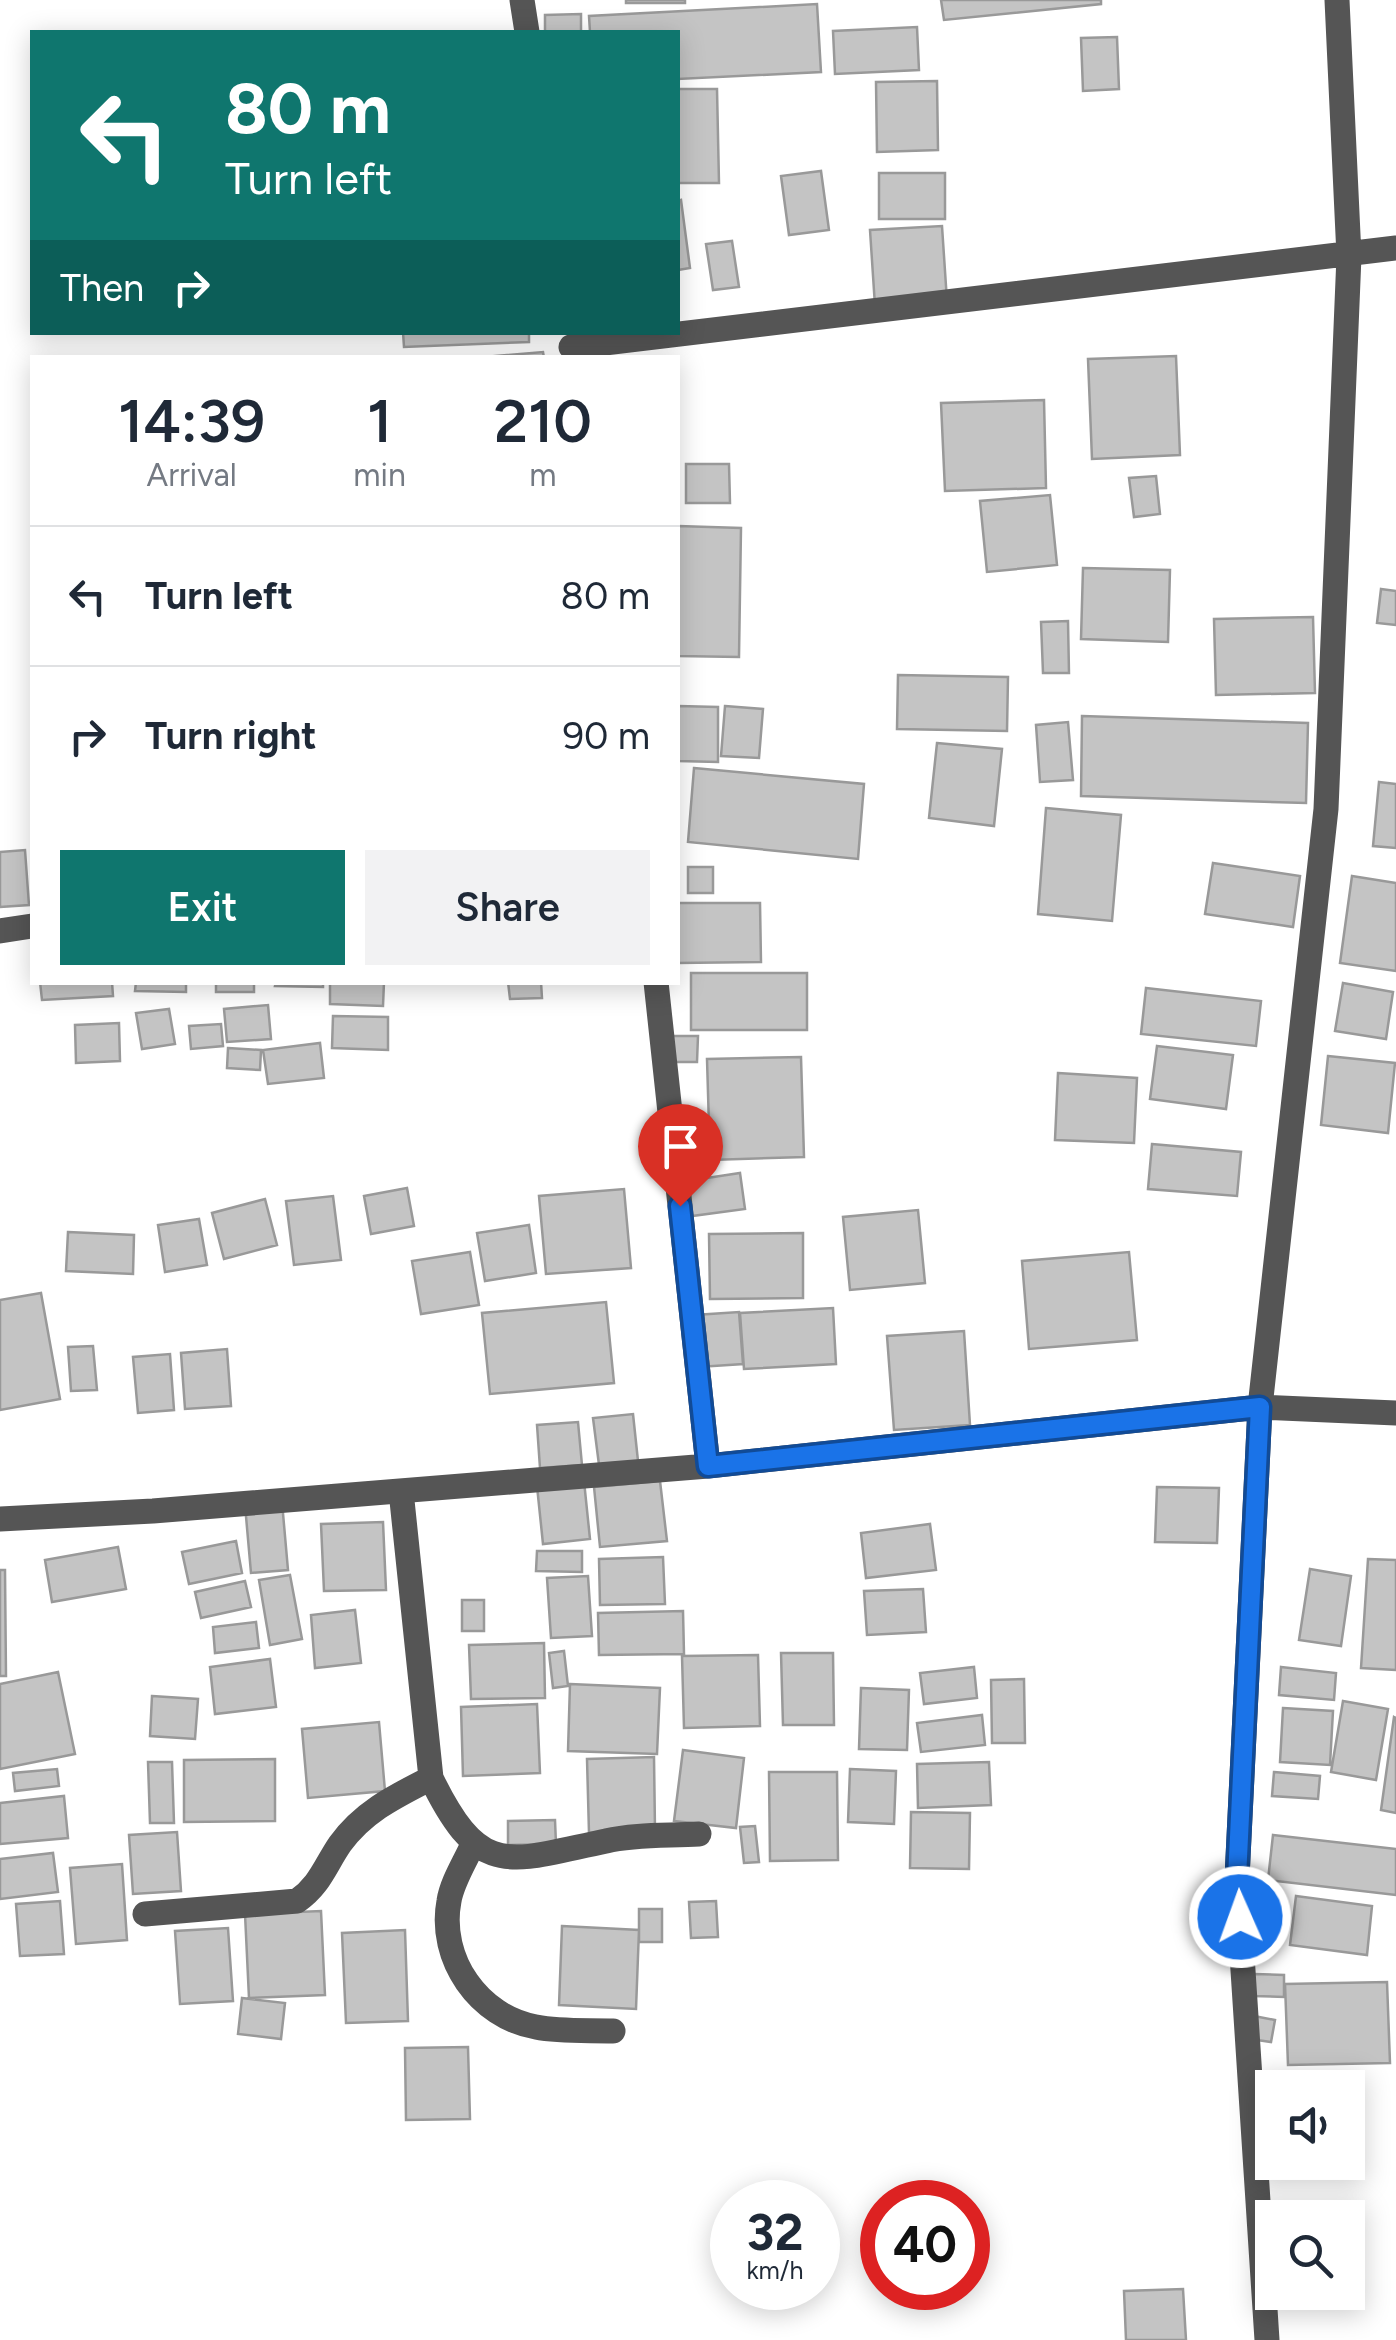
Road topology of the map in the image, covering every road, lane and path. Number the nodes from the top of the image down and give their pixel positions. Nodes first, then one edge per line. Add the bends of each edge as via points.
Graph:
1 (522, 0) edge
2 (1336, 0) edge
3 (527, 30) edge
4 (1396, 248) edge
5 (1348, 256) junction
6 (680, 333) edge
7 (666, 335) edge
8 (571, 346) edge
9 (30, 926) edge
10 (0, 932) edge
11 (656, 985) edge
12 (1260, 1407) junction
13 (1396, 1413) edge
14 (708, 1466) junction
15 (400, 1491) junction
16 (0, 1519) edge
17 (431, 1778) junction
18 (699, 1834) dead end
19 (473, 1844) junction
20 (145, 1914) dead end
21 (613, 2031) dead end
22 (1268, 2340) edge

1 - 3 street
2 - 5 street
4 - 5 street
5 - 6 street
5 - 12 street via 1326,809
7 - 8 street
9 - 10 street
11 - 14 street
12 - 13 street
12 - 14 street
12 - 22 street via 1237,1878
14 - 15 street
15 - 16 street
15 - 17 street
17 - 19 street via 451,1819
17 - 20 street via 369,1811 314,1889 297,1901
18 - 19 street via 610,1840 537,1859 505,1859
19 - 21 street via 448,1899 448,1926 460,1973 476,1997 537,2028

